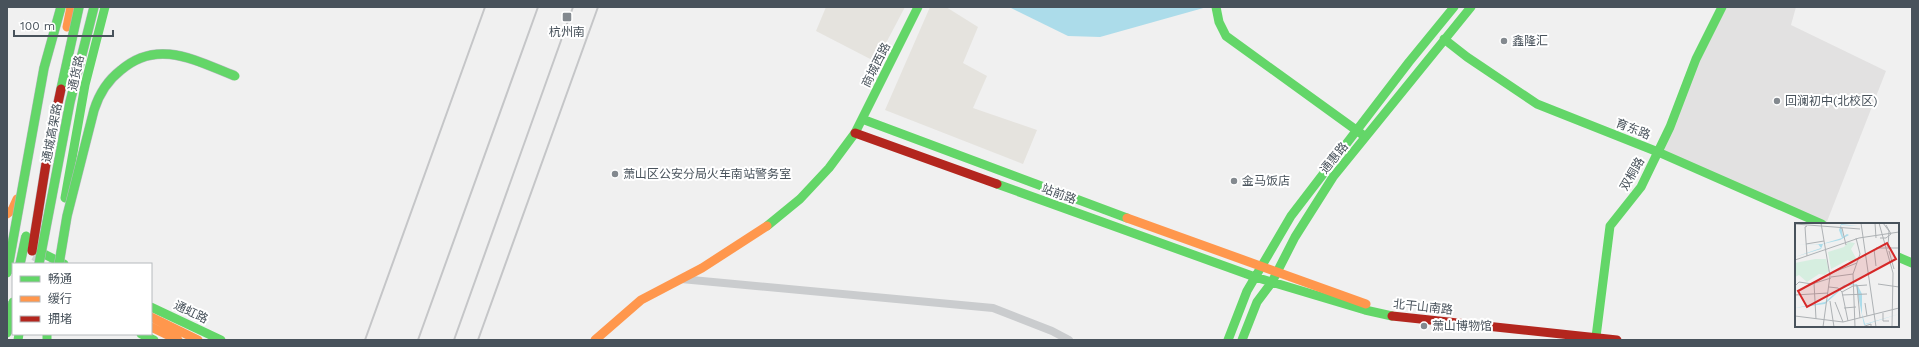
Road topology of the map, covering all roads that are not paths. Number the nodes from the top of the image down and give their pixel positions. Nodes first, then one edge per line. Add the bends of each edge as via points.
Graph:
1 (62, 7) edge
2 (71, 7) edge
3 (80, 7) edge
4 (94, 7) edge
5 (105, 7) edge
6 (918, 7) edge
7 (1454, 7) edge
8 (1471, 7) edge
9 (1722, 7) edge
10 (1216, 8) edge
11 (1444, 39) junction
12 (235, 76) dead end
13 (70, 102) junction
14 (862, 119) junction
15 (1357, 130) junction
16 (855, 133) junction
17 (1367, 137) junction
18 (1658, 152) junction
19 (31, 167) junction
20 (7, 214) edge
21 (1820, 223) edge
22 (7, 233) edge
23 (21, 242) junction
24 (7, 256) edge
25 (1899, 257) edge
26 (18, 263) edge
27 (30, 263) edge
28 (39, 263) edge
29 (57, 263) edge
30 (1912, 263) edge
31 (1260, 267) junction
32 (1277, 272) junction
33 (10, 275) edge
34 (1255, 277) junction
35 (681, 279) junction
36 (1272, 282) junction
37 (152, 306) edge
38 (12, 307) edge
39 (152, 317) edge
40 (1416, 319) junction
41 (152, 327) edge
42 (1233, 329) junction
43 (7, 332) edge
44 (143, 335) edge
45 (1596, 337) junction
46 (1242, 338) edge
47 (154, 340) edge
48 (178, 340) edge
49 (198, 340) edge
50 (221, 340) edge
51 (595, 340) edge
52 (1069, 340) edge
53 (1225, 340) edge
54 (1228, 340) edge
55 (1617, 340) edge

1 - 19 main road
1 - 33 main road, bridge via 44,68
2 - 26 main road, bridge via 38,153
3 - 27 main road, 通城高架路, bridge via 49,145
4 - 13 main road, 通城高架路, bridge
5 - 29 main road, 通货路 via 85,85 70,167
6 - 14 main road, 商城西路
7 - 15 main road, 通惠路
8 - 11 main road, 通惠路
9 - 18 main road, 双桐路 via 1696,59
10 - 15 main road via 1226,36
11 - 17 main road, 通惠路
11 - 18 main road, 育东路 via 1479,66 1538,104
12 - 29 main road, bridge via 192,59 159,53 137,58 116,73 99,96 72,190
13 - 28 main road, 通城高架路, bridge
13 - 29 main road, bridge
14 - 16 main road, 商城西路
14 - 31 main road
15 - 17 main road
15 - 31 main road, 通惠路 via 1291,216
16 - 34 main road, 站前路
16 - 35 main road, 商城西路 via 829,168 800,199 735,248
17 - 32 main road, 通惠路 via 1315,203
18 - 21 main road, 育东路
18 - 45 main road, 双桐路 via 1641,188 1610,226
19 - 20 main road via 12,210
19 - 23 main road
22 - 23 main road
23 - 26 main road
23 - 29 main road
24 - 26 main road
25 - 30 main road
31 - 32 main road
31 - 34 main road, 通惠路
32 - 36 main road, 通惠路
32 - 40 main road via 1371,306
34 - 36 main road, 北干山南路
34 - 42 main road, 通惠路
35 - 51 main road, 商城西路 via 641,300
35 - 52 street via 993,308
36 - 40 main road, 北干山南路 via 1365,310
36 - 46 main road, 通惠路 via 1257,302
37 - 50 main road, 通虹路
38 - 43 main road, bridge
39 - 49 main road, 通虹路
40 - 45 main road, 北干山南路
41 - 48 main road
42 - 53 main road
42 - 54 main road, 通惠路
44 - 47 main road
45 - 55 main road, 北干山南路

